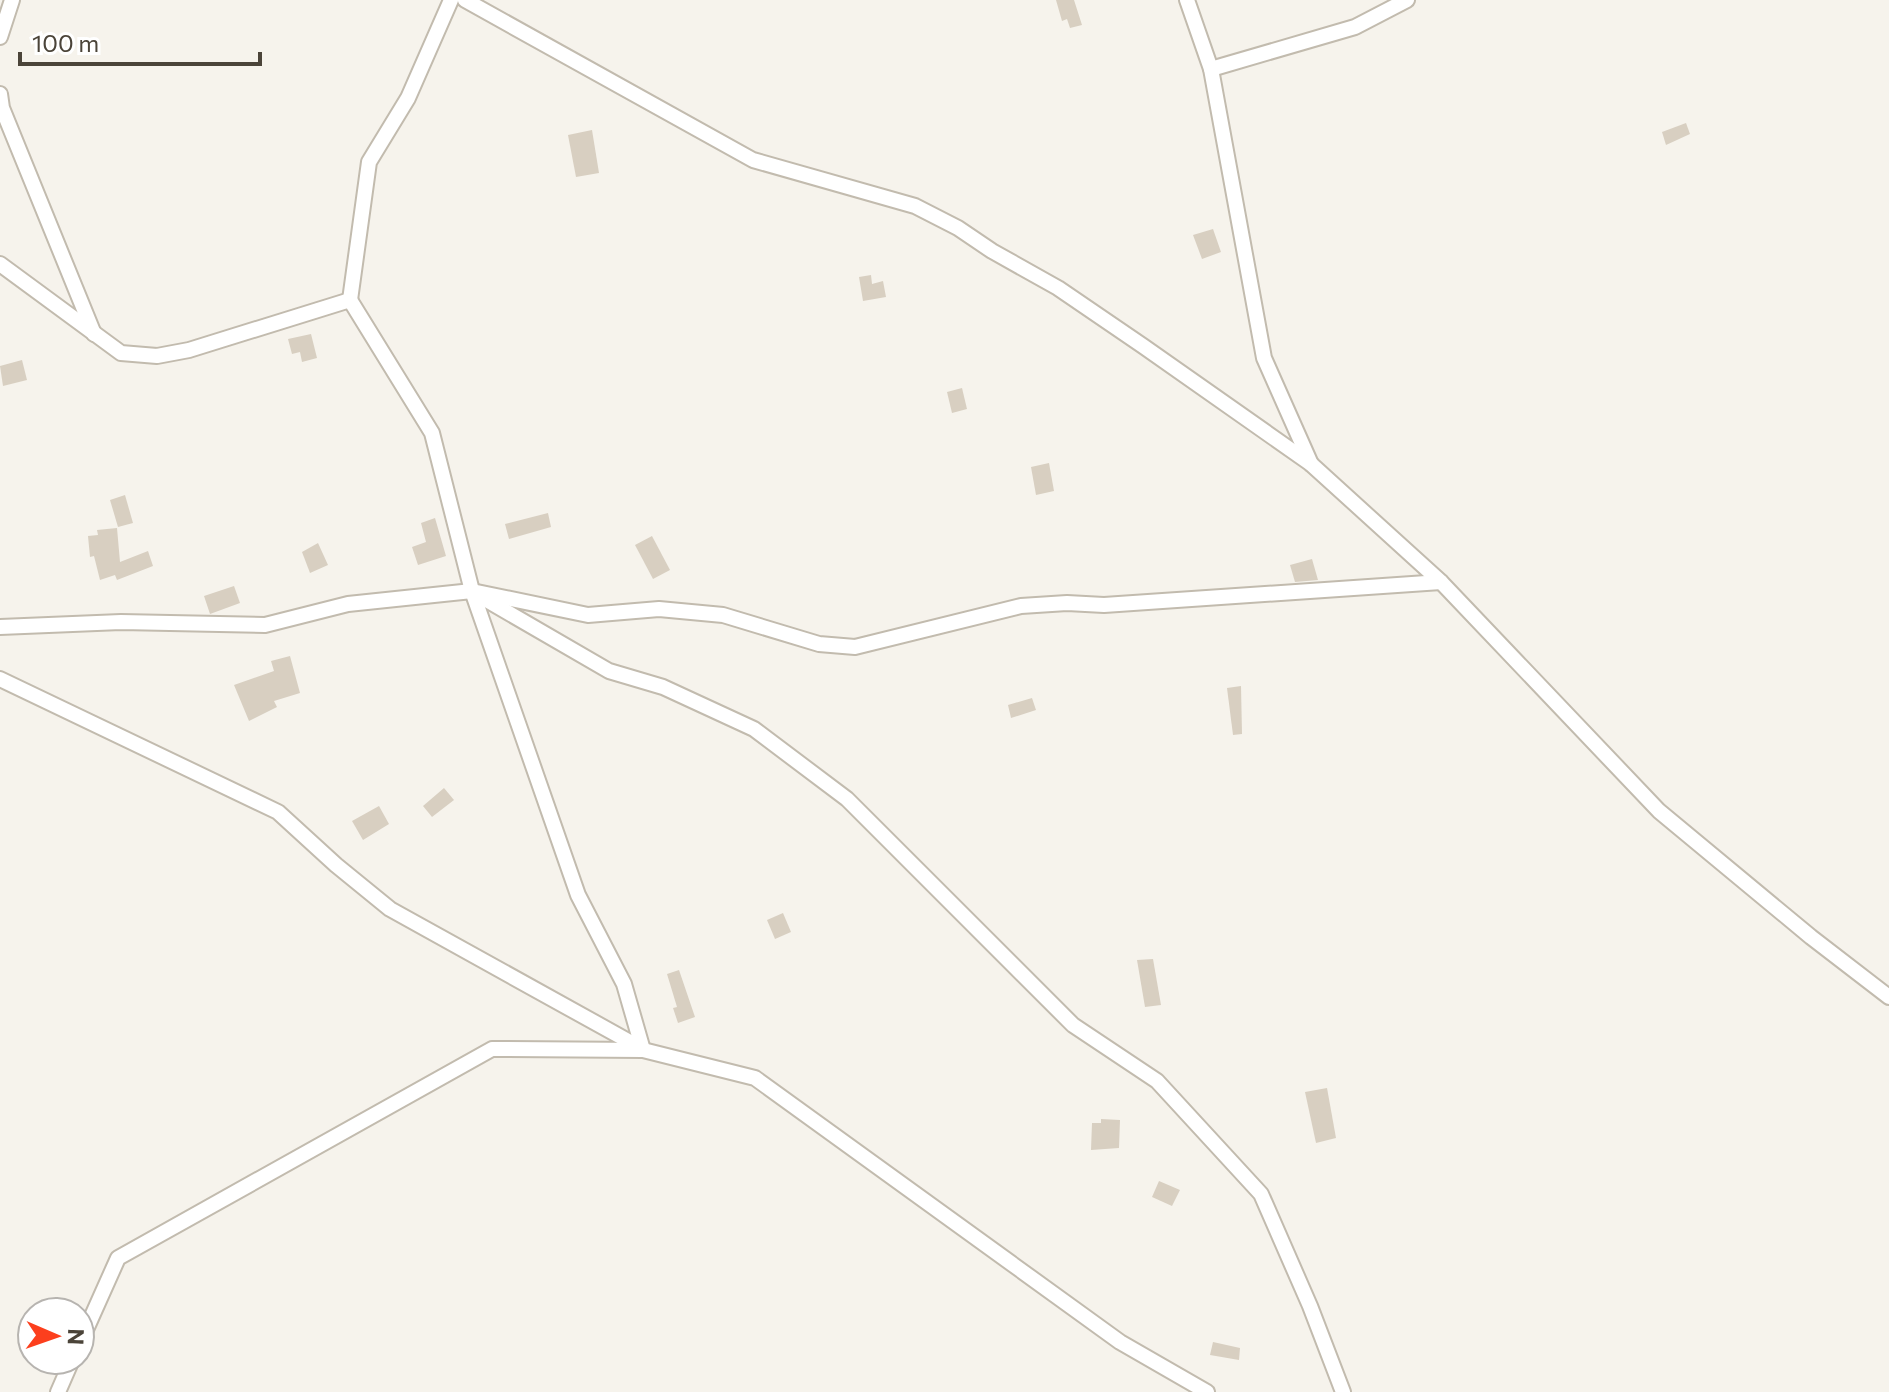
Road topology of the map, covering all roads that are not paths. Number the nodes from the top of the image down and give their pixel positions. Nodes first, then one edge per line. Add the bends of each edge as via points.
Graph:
1 (12, 0) edge
2 (451, 0) edge
3 (465, 0) edge
4 (1187, 0) edge
5 (1407, 0) edge
6 (0, 37) edge
7 (1211, 69) junction
8 (0, 94) edge
9 (0, 264) edge
10 (350, 300) junction
11 (94, 334) junction
12 (1311, 464) junction
13 (1441, 582) junction
14 (472, 591) junction
15 (0, 627) edge
16 (0, 679) edge
17 (1889, 997) edge
18 (643, 1050) junction
19 (96, 1307) edge
20 (1207, 1392) edge
21 (1343, 1392) edge

1 - 6 street
2 - 10 street via 408,98 369,162
3 - 12 street via 753,160 915,206 958,228 1058,288
4 - 7 street
5 - 7 street via 1355,27
7 - 12 street via 1264,358
8 - 11 street
9 - 11 street
10 - 11 street via 157,356 121,353
10 - 14 street via 432,433
12 - 13 street
13 - 14 street via 1021,606 855,647 819,644 723,615 659,609 588,615
13 - 17 street via 1659,811
14 - 15 street via 348,604 265,625 121,622
14 - 18 street via 578,895 624,984
14 - 21 street via 609,671 663,687 754,729 847,799 1073,1025 1157,1081 1261,1194
16 - 18 street via 278,812 390,909
18 - 19 street via 492,1049 118,1258
18 - 20 street via 755,1078 1120,1342

